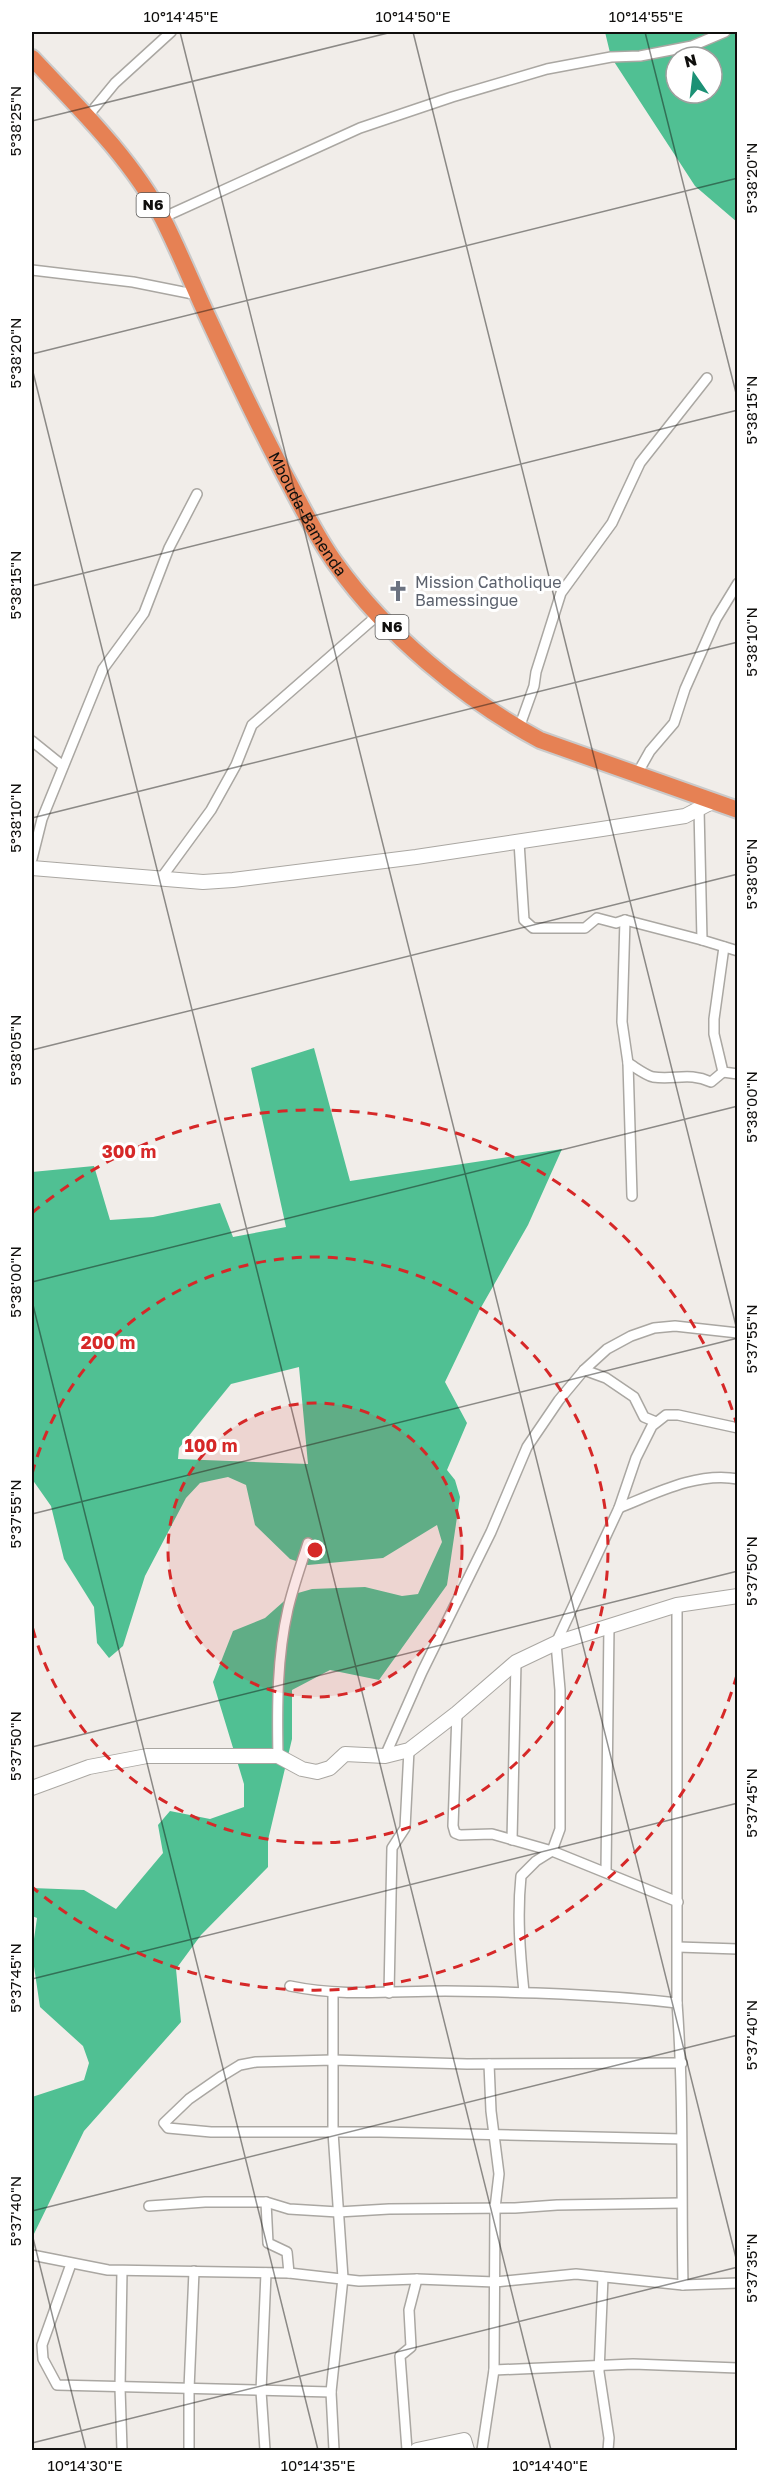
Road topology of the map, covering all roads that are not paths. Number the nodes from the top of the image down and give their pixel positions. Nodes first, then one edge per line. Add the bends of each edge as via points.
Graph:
1 (171, 32) edge
2 (725, 32) edge
3 (32, 58) edge
4 (87, 117) junction
5 (162, 218) junction
6 (32, 270) edge
7 (198, 295) junction
8 (707, 378) dead end
9 (197, 494) dead end
10 (738, 583) edge
11 (379, 614) junction
12 (519, 728) junction
13 (32, 741) edge
14 (63, 766) junction
15 (637, 774) junction
16 (706, 806) junction
17 (738, 810) edge
18 (519, 842) junction
19 (32, 859) edge
20 (32, 868) edge
21 (162, 878) junction
22 (625, 920) junction
23 (702, 940) junction
24 (724, 947) junction
25 (738, 951) edge
26 (628, 1063) junction
27 (723, 1072) junction
28 (738, 1074) edge
29 (632, 1196) dead end
30 (738, 1333) edge
31 (584, 1370) junction
32 (656, 1422) junction
33 (738, 1428) edge
34 (738, 1479) edge
35 (619, 1508) junction
36 (308, 1543) dead end
37 (738, 1596) edge
38 (677, 1605) junction
39 (609, 1626) junction
40 (556, 1643) junction
41 (516, 1662) junction
42 (457, 1713) junction
43 (408, 1750) junction
44 (279, 1756) junction
45 (385, 1756) junction
46 (32, 1788) edge
47 (512, 1840) junction
48 (552, 1851) junction
49 (606, 1872) junction
50 (678, 1902) junction
51 (678, 1947) junction
52 (738, 1949) edge
53 (290, 1986) dead end
54 (524, 1992) junction
55 (333, 1993) junction
56 (389, 1993) junction
57 (677, 2002) junction
58 (333, 2060) junction
59 (682, 2063) junction
60 (489, 2064) junction
61 (333, 2132) junction
62 (495, 2134) junction
63 (681, 2139) junction
64 (266, 2202) junction
65 (681, 2204) junction
66 (149, 2206) dead end
67 (495, 2208) junction
68 (338, 2212) junction
69 (32, 2255) edge
70 (71, 2265) junction
71 (122, 2271) junction
72 (194, 2271) junction
73 (266, 2273) junction
74 (289, 2273) junction
75 (603, 2277) junction
76 (343, 2278) junction
77 (417, 2279) junction
78 (495, 2282) junction
79 (738, 2283) edge
80 (683, 2285) junction
81 (600, 2365) junction
82 (738, 2368) edge
83 (494, 2370) junction
84 (120, 2388) junction
85 (189, 2389) junction
86 (261, 2391) junction
87 (331, 2392) junction
88 (122, 2451) edge
89 (189, 2451) edge
90 (265, 2451) edge
91 (334, 2451) edge
92 (407, 2451) edge
93 (417, 2451) edge
94 (467, 2451) edge
95 (482, 2451) edge
96 (608, 2451) edge

1 - 4 street via 115,83
2 - 5 street via 693,46 547,69 452,97 360,128
3 - 4 highway, Mbouda-Bamenda / N6
4 - 5 highway, Mbouda-Bamenda / N6 via 131,171
5 - 7 highway, Mbouda-Bamenda / N6
6 - 7 street via 133,282
7 - 11 highway, Mbouda-Bamenda / N6 via 313,530 336,565
8 - 12 street via 639,463 612,523 561,593
9 - 14 street via 169,548 144,613 103,669
10 - 15 street via 716,620 674,723
11 - 12 highway, Mbouda-Bamenda / N6 via 441,674 477,703
11 - 21 street via 252,725 211,810
12 - 15 highway, Mbouda-Bamenda / N6 via 540,740
13 - 14 street
14 - 19 street via 42,819
15 - 16 highway, Mbouda-Bamenda / N6
16 - 17 highway, Mbouda-Bamenda / N6
16 - 18 street via 685,816
16 - 23 street
18 - 21 street via 242,879 203,882
18 - 22 street via 527,924 533,928 565,929 585,928 597,918 616,923
20 - 21 street
22 - 23 street
22 - 26 street via 622,1022
23 - 24 street
24 - 25 street
24 - 27 street via 714,1034
26 - 27 street via 651,1076 696,1075 711,1082
26 - 29 street
27 - 28 street
30 - 31 street via 675,1326 654,1328 608,1349
31 - 32 street via 606,1378 634,1397 644,1417
31 - 45 street via 527,1447
32 - 33 street via 672,1415
32 - 35 street via 630,1471
34 - 35 street via 695,1481
35 - 40 street
36 - 44 street via 288,1609 281,1657
37 - 38 street
38 - 39 street
38 - 50 street
39 - 40 street
39 - 49 street
40 - 41 street
40 - 48 street via 561,1815
41 - 42 street
41 - 47 street
42 - 43 street
42 - 47 street via 453,1830 460,1835 484,1833
43 - 45 street
43 - 56 street via 405,1828 392,1848
44 - 45 street via 302,1769 317,1772 330,1768 345,1754
44 - 46 street via 147,1755 89,1767
47 - 48 street
48 - 49 street
48 - 54 street via 521,1876 519,1952
49 - 50 street
50 - 51 street
51 - 52 street
51 - 57 street
53 - 55 street
54 - 56 street
54 - 57 street
55 - 56 street
55 - 58 street
57 - 59 street
58 - 60 street
58 - 61 street
58 - 61 street via 240,2065 203,2088 164,2123 168,2128 211,2132
59 - 60 street
59 - 63 street
60 - 62 street
61 - 62 street
61 - 68 street
62 - 63 street
62 - 67 street via 499,2174
63 - 65 street
64 - 66 street
64 - 68 street via 290,2209
64 - 74 street via 267,2240 287,2252
65 - 67 street
65 - 80 street
67 - 68 street
67 - 78 street
68 - 76 street
69 - 70 street
70 - 71 street
70 - 84 street via 42,2345 44,2359 57,2385
71 - 72 street
71 - 84 street
72 - 73 street
72 - 85 street
73 - 74 street
73 - 86 street
74 - 76 street
75 - 78 street via 576,2274
75 - 80 street
75 - 81 street
76 - 77 street
76 - 87 street
77 - 78 street
77 - 92 street via 410,2310 411,2347 400,2356
78 - 83 street
79 - 80 street
81 - 82 street
81 - 83 street
81 - 96 street
83 - 95 street
84 - 85 street
84 - 88 street
85 - 86 street
85 - 89 street
86 - 87 street
86 - 90 street
87 - 91 street
93 - 94 street via 464,2440

